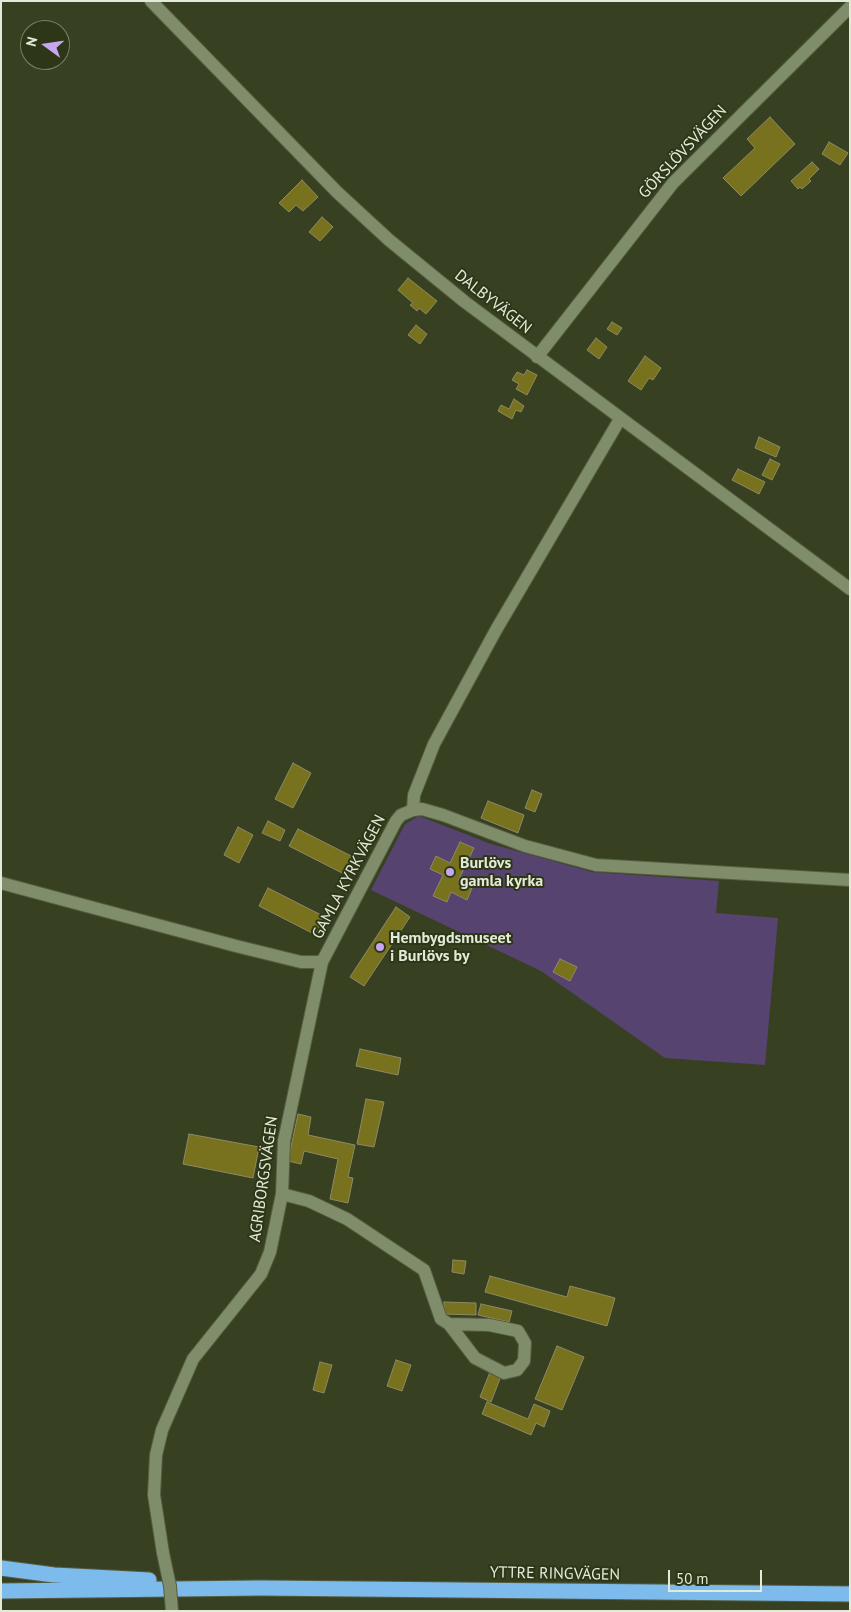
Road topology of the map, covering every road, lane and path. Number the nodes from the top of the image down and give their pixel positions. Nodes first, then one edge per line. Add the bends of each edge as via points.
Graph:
1 (151, 1) edge
2 (850, 7) edge
3 (537, 357) junction
4 (620, 419) junction
5 (850, 588) edge
6 (413, 810) junction
7 (850, 880) edge
8 (1, 883) edge
9 (322, 962) junction
10 (282, 1194) junction
11 (448, 1324) junction
12 (1, 1568) edge
13 (261, 1588) junction
14 (1, 1591) edge
15 (850, 1594) edge
16 (172, 1611) edge

1 - 3 street, DALBYVÄGEN via 389,240
2 - 3 street, GÖRSLÖVSVÄGEN via 672,183
3 - 4 street, DALBYVÄGEN
4 - 5 street, DALBYVÄGEN
4 - 6 street via 496,630 434,744 414,795
6 - 7 street via 443,815 525,846 596,865
6 - 9 street, GAMLA KYRKVÄGEN via 396,821
8 - 9 street, GAMLA KYRKVÄGEN via 301,962
9 - 10 street, AGRIBORGSVÄGEN via 284,1141
10 - 11 street via 309,1201 347,1219 424,1270 441,1319
10 - 16 street, AGRIBORGSVÄGEN, bridge via 270,1252 261,1274 193,1360 162,1430 156,1455 154,1495
11 - 11 street via 475,1358 489,1367 504,1372 517,1370 524,1361 526,1343 518,1331
12 - 13 highway via 54,1575
13 - 14 highway
13 - 15 highway, YTTRE RINGVÄGEN

